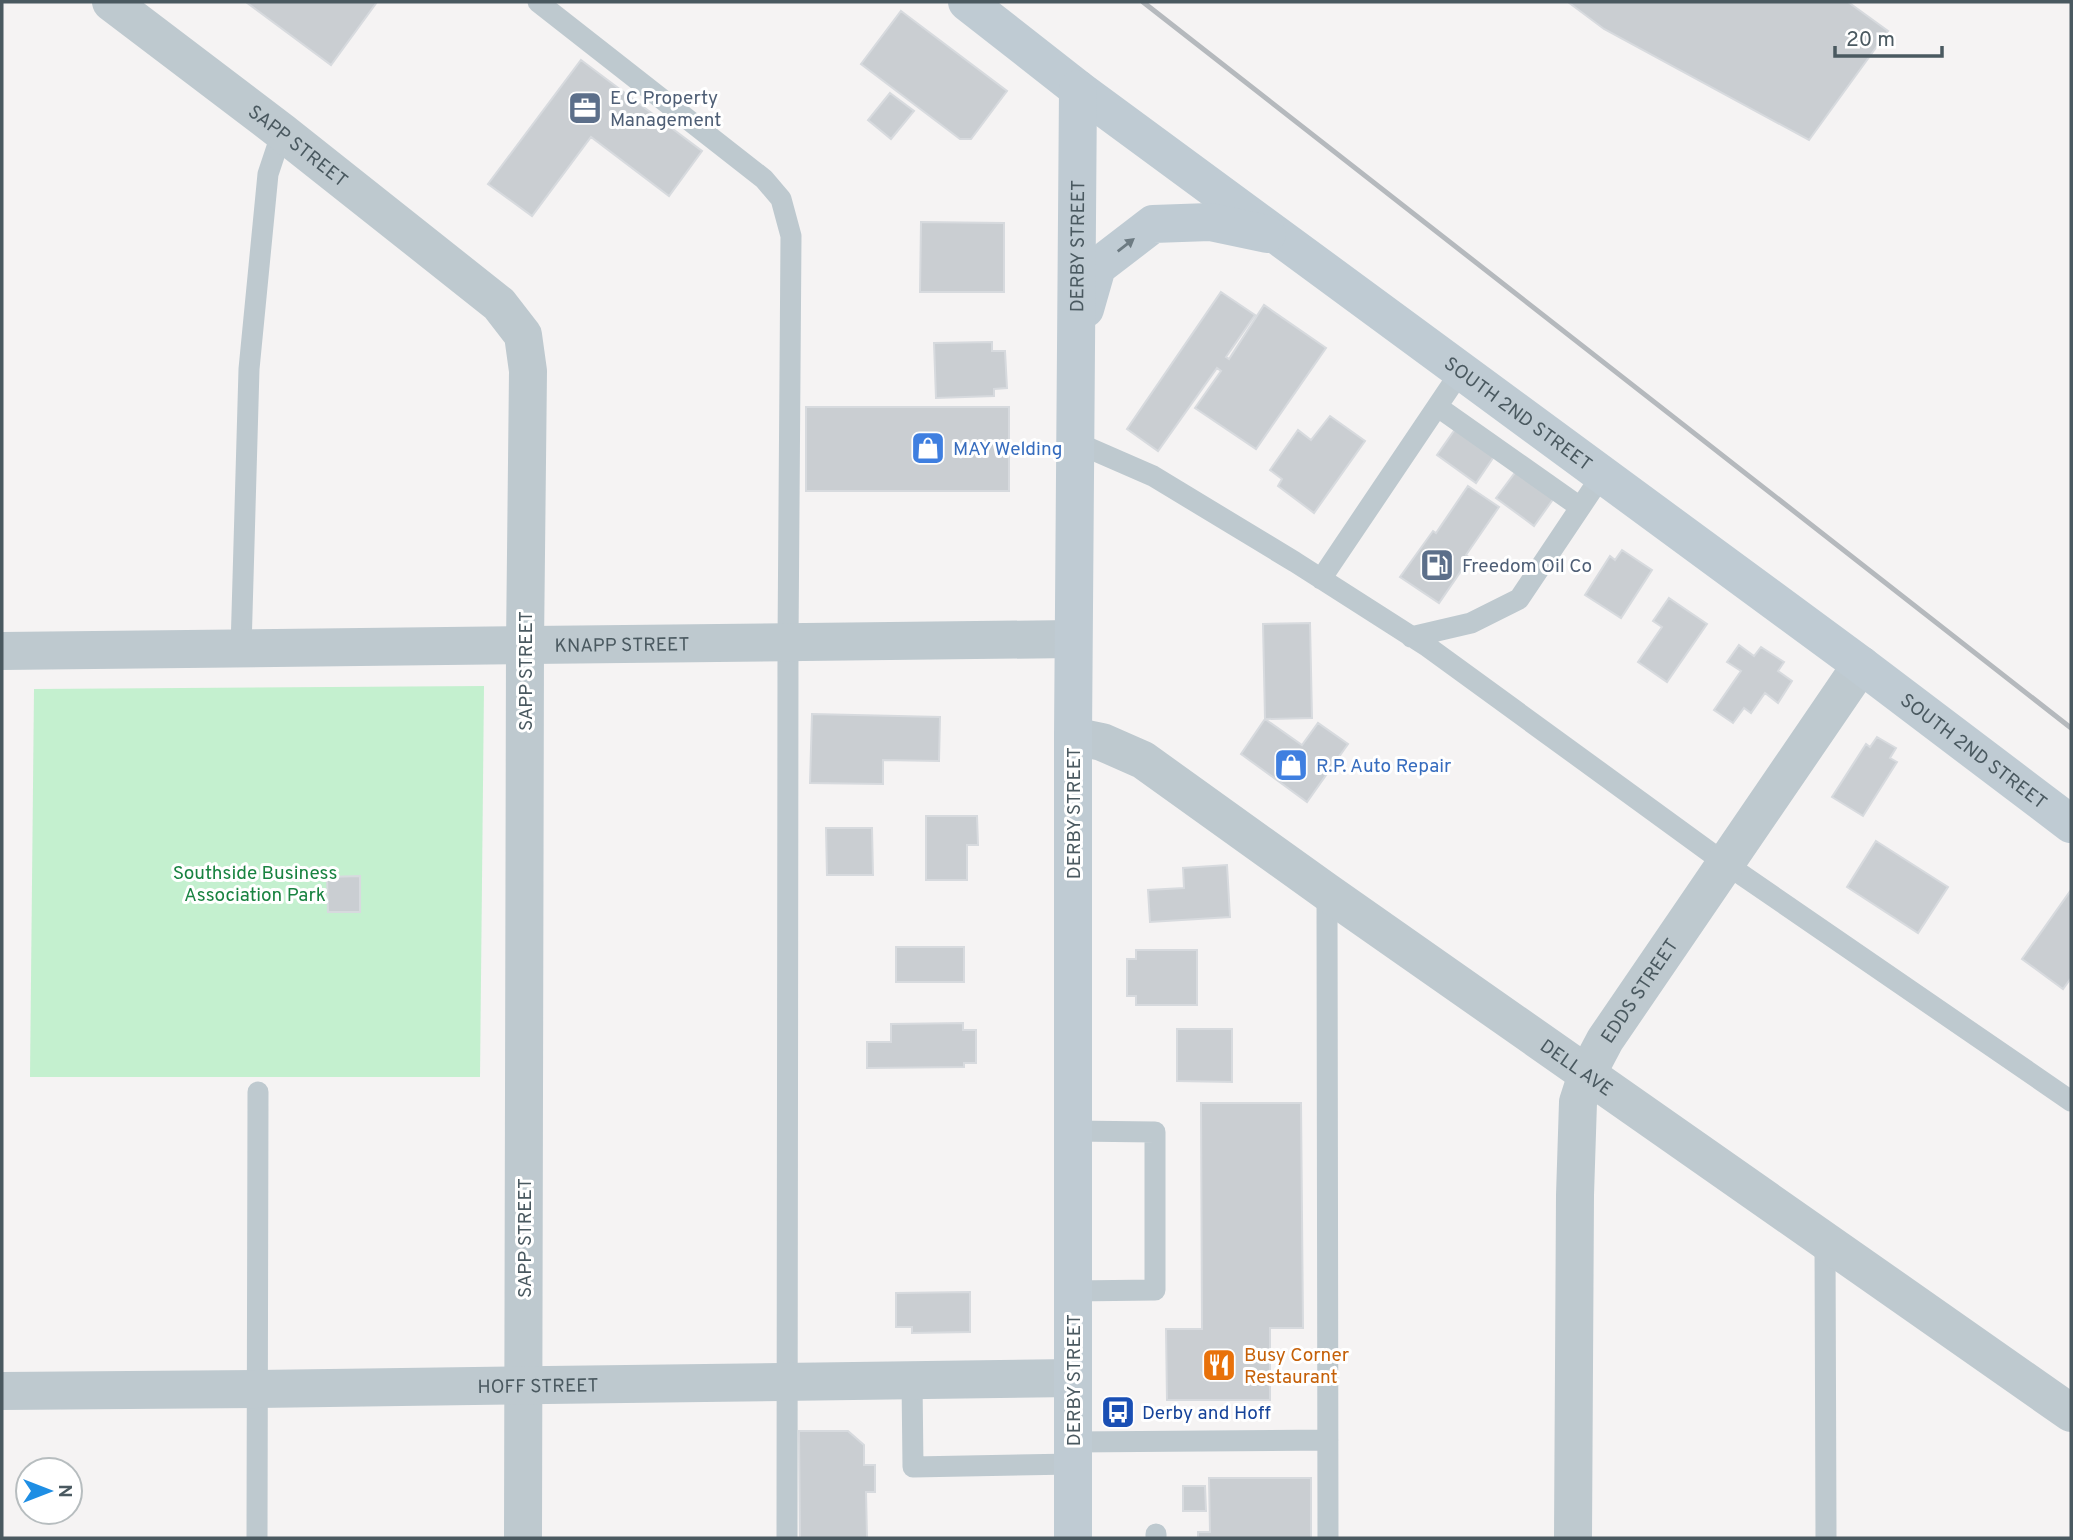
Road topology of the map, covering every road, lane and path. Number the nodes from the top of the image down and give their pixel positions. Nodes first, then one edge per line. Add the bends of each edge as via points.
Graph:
1 (111, 2) edge
2 (538, 2) edge
3 (967, 2) edge
4 (1078, 89) junction
5 (282, 132) junction
6 (1278, 236) junction
7 (1076, 345) junction
8 (1461, 371) junction
9 (1438, 407) junction
10 (1075, 442) junction
11 (1602, 475) junction
12 (1580, 507) junction
13 (1321, 579) junction
14 (1411, 636) junction
15 (1073, 639) junction
16 (788, 643) junction
17 (524, 645) junction
18 (241, 649) junction
19 (2, 652) edge
20 (1861, 665) junction
21 (1073, 736) junction
22 (2071, 824) edge
23 (1726, 864) junction
24 (1327, 892) junction
25 (1587, 1074) junction
26 (258, 1092) dead end
27 (2071, 1101) edge
28 (1073, 1131) junction
29 (1825, 1241) junction
30 (1073, 1291) junction
31 (1073, 1378) junction
32 (912, 1380) junction
33 (787, 1382) junction
34 (523, 1385) junction
35 (257, 1389) junction
36 (2, 1391) edge
37 (2071, 1413) edge
38 (1328, 1440) junction
39 (1073, 1453) junction
40 (257, 1538) edge
41 (523, 1538) edge
42 (787, 1538) edge
43 (1073, 1538) edge
44 (1328, 1538) edge
45 (1573, 1538) edge
46 (1826, 1538) edge

1 - 5 street, SAPP STREET
2 - 16 lane via 764,179 780,199 791,236
3 - 4 main road, SOUTH 2ND STREET
4 - 6 main road, SOUTH 2ND STREET
4 - 7 main road, DERBY STREET
5 - 17 street, SAPP STREET via 499,304 523,335 527,371
5 - 18 lane via 268,174 252,333
7 -> 6 main road via 1097,267 1153,224 1210,222
6 - 8 main road, SOUTH 2ND STREET
7 - 10 main road, DERBY STREET
8 - 9 lane
8 - 11 main road, SOUTH 2ND STREET
9 - 12 lane
9 - 13 lane
10 - 13 lane via 1153,476
10 - 15 main road, DERBY STREET
11 - 12 lane
11 - 20 main road, SOUTH 2ND STREET
12 - 14 lane via 1519,599 1471,623
13 - 14 lane
14 - 23 lane
15 - 16 street, KNAPP STREET
15 - 21 main road, DERBY STREET
16 - 17 street, KNAPP STREET
16 - 33 lane
17 - 18 street, KNAPP STREET
17 - 34 street, SAPP STREET
18 - 19 street, KNAPP STREET
20 - 22 main road, SOUTH 2ND STREET
20 - 23 street, EDDS STREET
21 - 24 street, DELL AVE via 1102,742 1143,760
21 - 28 main road, DERBY STREET
23 - 25 street, EDDS STREET via 1605,1040
23 - 27 lane
24 - 25 street, DELL AVE
24 - 38 lane
25 - 29 street, DELL AVE
25 - 45 street, EDDS STREET via 1578,1102 1575,1195
26 - 35 lane
28 - 30 main road, DERBY STREET
28 - 30 lane via 1155,1132 1155,1290
29 - 37 street, DELL AVE
29 - 46 lane
30 - 31 main road, DERBY STREET
31 - 32 street, HOFF STREET
31 - 39 main road, DERBY STREET
32 - 33 street, HOFF STREET
32 - 39 lane via 913,1467
33 - 34 street, HOFF STREET
33 - 42 lane
34 - 35 street, HOFF STREET
34 - 41 street, SAPP STREET
35 - 36 street, HOFF STREET
35 - 40 lane
38 - 39 lane
38 - 44 lane
39 - 43 main road, DERBY STREET

